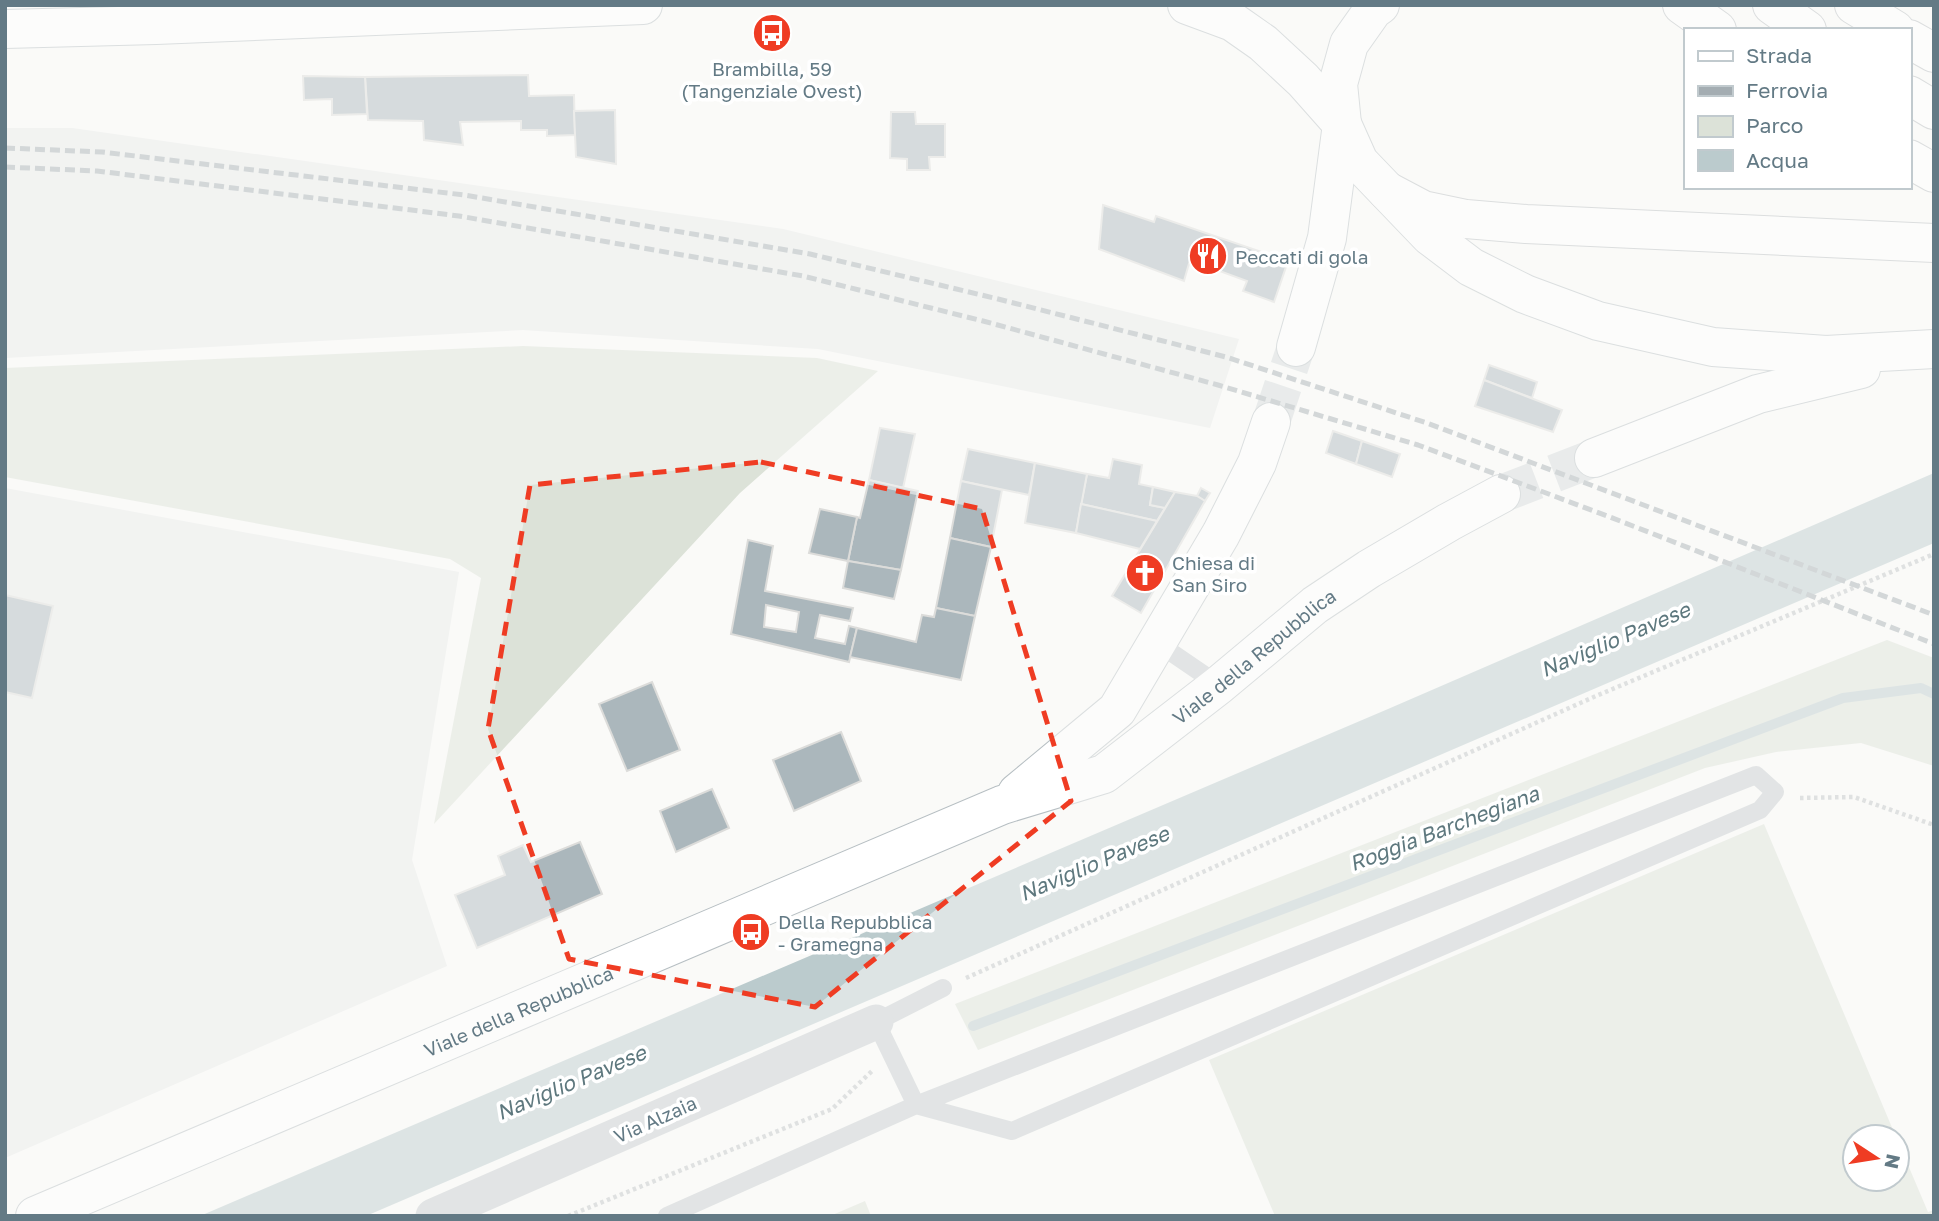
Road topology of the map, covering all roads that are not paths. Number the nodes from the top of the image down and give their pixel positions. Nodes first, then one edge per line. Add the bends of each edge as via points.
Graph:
1 (643, 5) edge
2 (1187, 5) edge
3 (1682, 5) edge
4 (1772, 5) edge
5 (1854, 5) edge
6 (1376, 7) edge
7 (1714, 28) edge
8 (1804, 28) edge
9 (1892, 28) edge
10 (5, 29) edge
11 (1911, 40) edge
12 (1934, 53) edge
13 (1911, 96) edge
14 (1934, 110) edge
15 (1342, 124) junction
16 (1911, 160) edge
17 (1934, 173) edge
18 (1387, 191) junction
19 (1934, 243) edge
20 (1296, 347) tunnel mouth
21 (1934, 350) edge
22 (1271, 422) tunnel mouth
23 (1594, 458) tunnel mouth
24 (1501, 494) tunnel mouth
25 (1156, 642) junction
26 (1219, 685) junction
27 (1002, 805) junction
28 (943, 988) road end
29 (883, 1037) junction
30 (916, 1105) junction
31 (434, 1215) edge
32 (35, 1216) edge
33 (667, 1216) edge

1 - 10 main road
2 - 15 main road via 1233,22 1263,43
3 - 7 main road
4 - 8 main road
5 - 9 main road
6 - 15 main road via 1349,44 1339,84
11 - 12 main road
13 - 14 main road
15 - 18 main road via 1359,162
15 - 20 main road via 1327,238
16 - 17 main road
18 - 19 main road via 1423,210 1465,219
18 - 21 main road via 1430,236 1471,267 1525,294 1598,321 1713,347 1826,355
21 - 23 main road via 1758,394
22 - 25 main road, Viale della Repubblica via 1257,463 1220,534
24 - 26 main road, Viale della Repubblica via 1315,604
25 - 26 lane
25 - 27 main road, Viale della Repubblica via 1117,710
26 - 27 main road, Viale della Repubblica via 1104,774
27 - 32 main road, Viale della Repubblica
28 - 29 lane
29 - 30 lane
29 - 31 street, Via Alzaia
30 - 30 lane via 1756,775 1775,792 1760,810 1013,1130
30 - 33 lane

